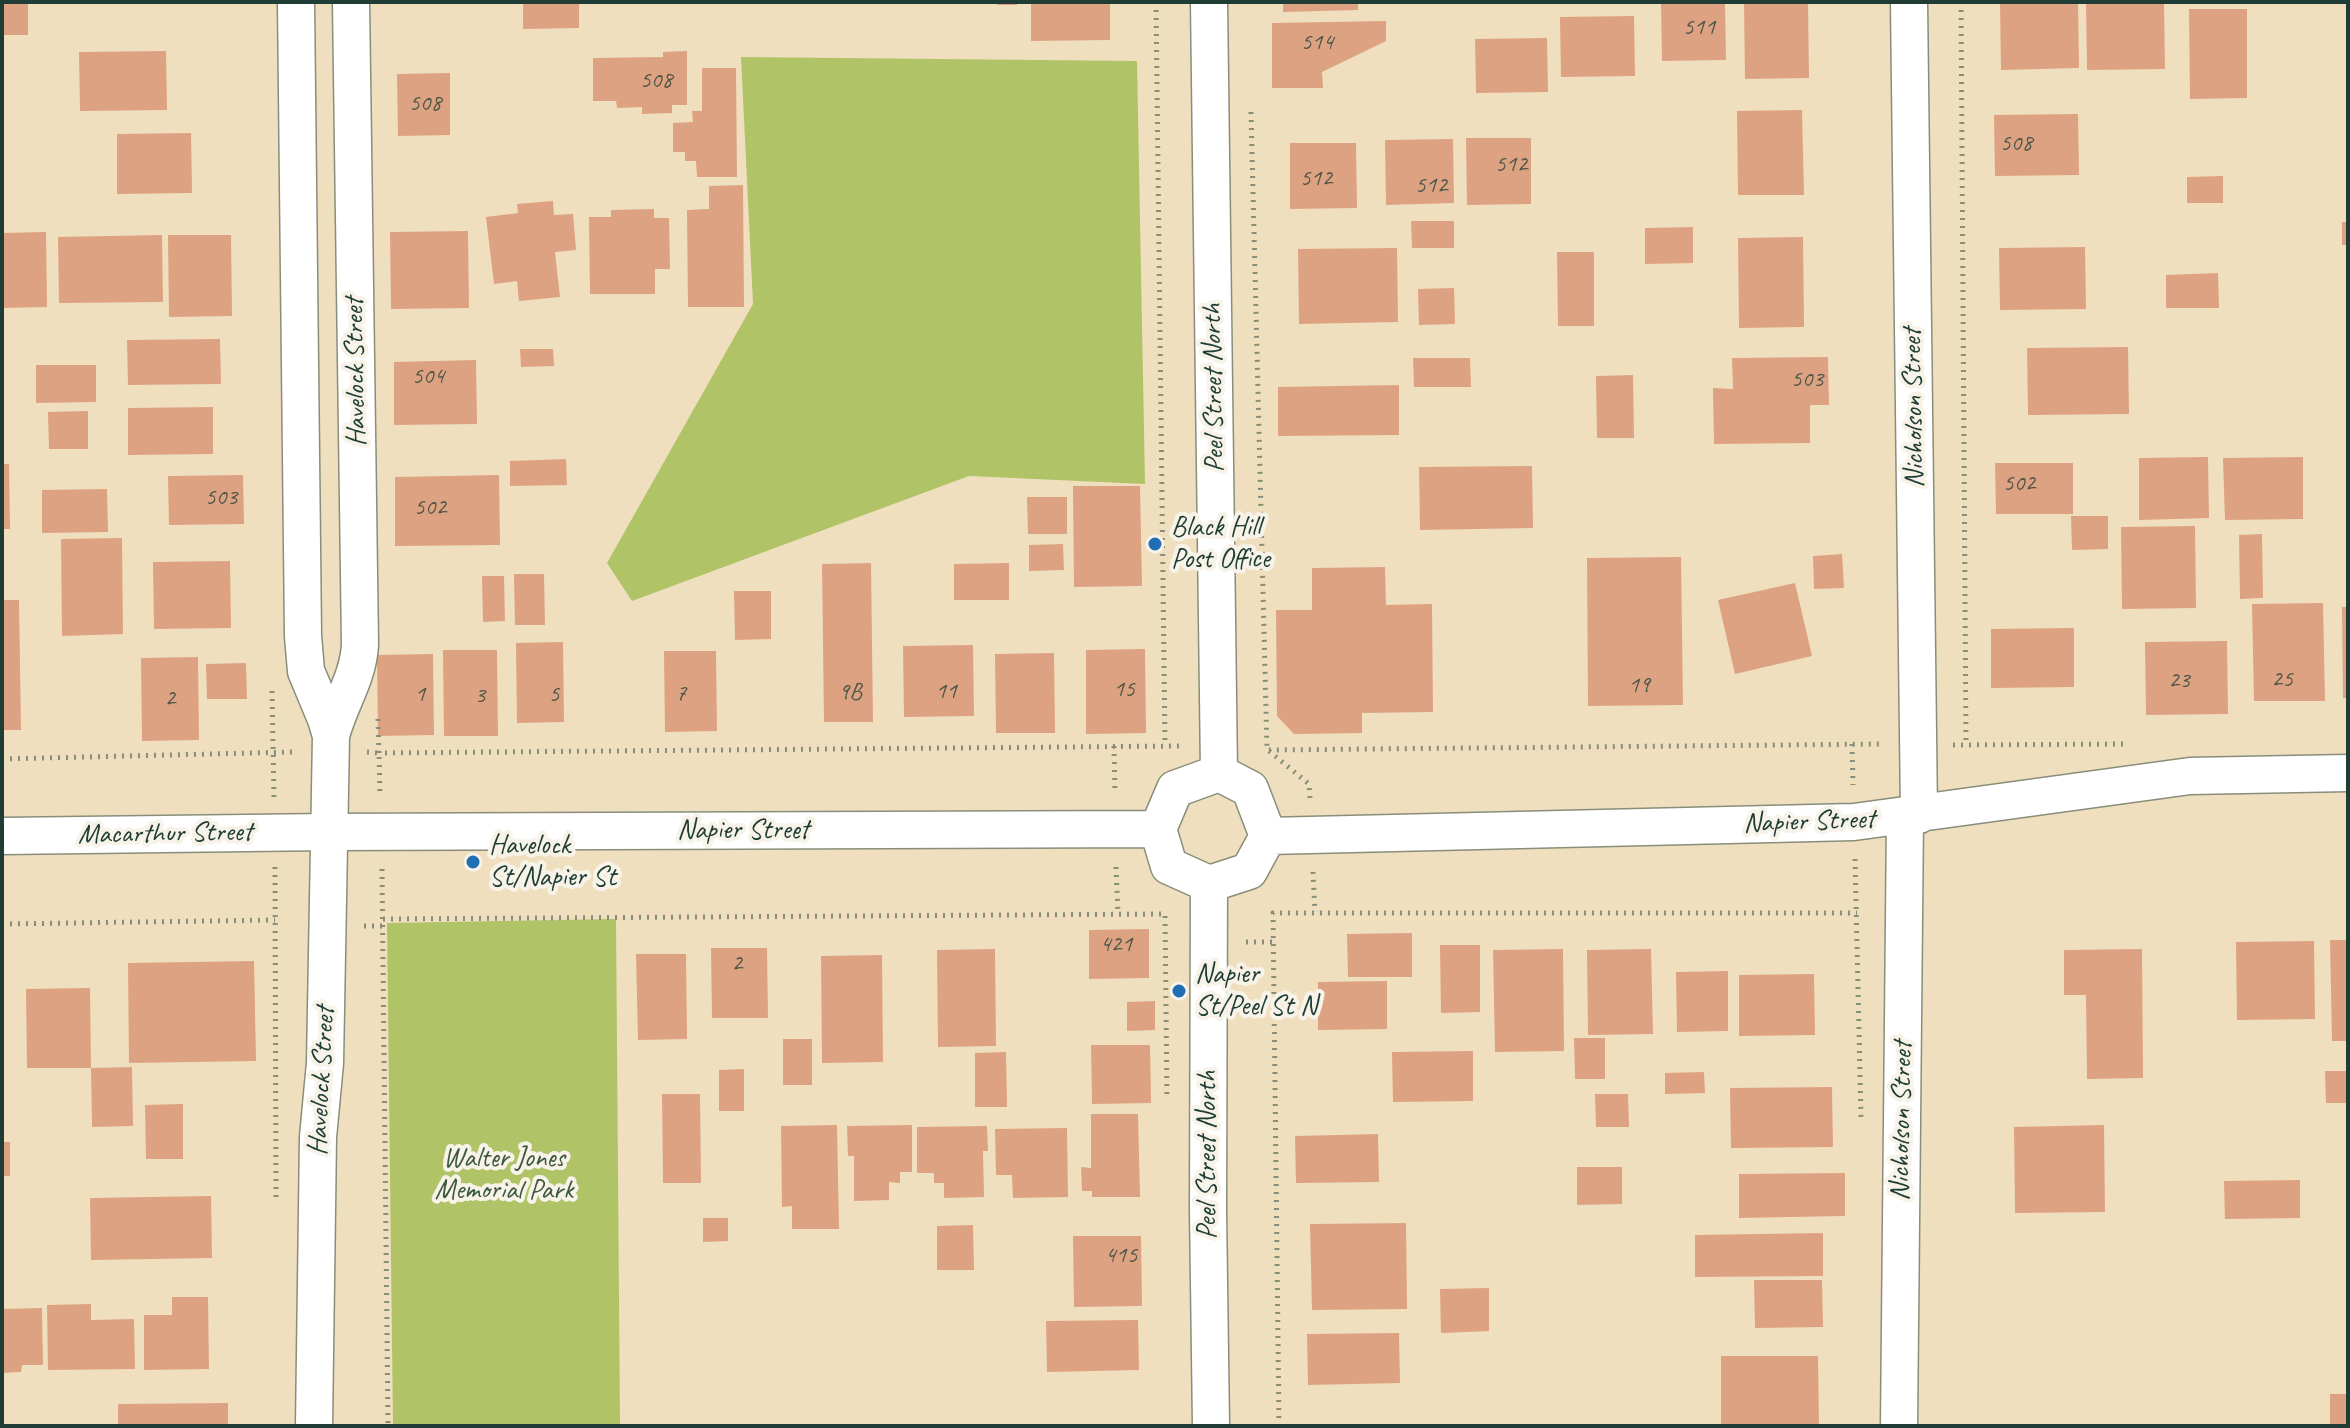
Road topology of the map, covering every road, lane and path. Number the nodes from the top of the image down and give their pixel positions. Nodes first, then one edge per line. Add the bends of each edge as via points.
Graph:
1 (296, 2) edge
2 (351, 2) edge
3 (1156, 2) edge
4 (1209, 2) edge
5 (1909, 2) edge
6 (1961, 2) edge
7 (1251, 109) dead end
8 (331, 736) junction
9 (1918, 744) junction
10 (273, 752) dead end
11 (379, 753) dead end
12 (2, 759) edge
13 (1219, 773) junction
14 (2348, 773) edge
15 (1912, 816) junction
16 (1158, 829) junction
17 (328, 832) junction
18 (2, 836) edge
19 (1268, 836) junction
20 (1209, 884) junction
21 (1857, 913) dead end
22 (1165, 914) dead end
23 (2, 924) edge
24 (276, 1212) dead end
25 (314, 1426) edge
26 (388, 1426) edge
27 (1211, 1426) edge
28 (1279, 1426) edge
29 (1899, 1426) edge

1 - 8 street, Havelock Street via 303,636 306,671
2 - 8 street, Havelock Street via 360,645 355,676
3 - 11 path via 1165,746
4 - 13 street, Peel Street North
5 - 9 street, Nicholson Street
6 - 9 path via 1966,745
7 - 9 path via 1267,750
8 - 17 street, Havelock Street
9 - 15 street, Nicholson Street
10 - 12 path
13 - 16 street via 1175,789
13 - 19 street via 1250,789
14 - 15 street, Napier Street via 2177,777
15 - 19 street, Napier Street via 1849,823
15 - 29 street, Nicholson Street
16 - 17 street, Napier Street
16 - 20 street via 1169,866
17 - 18 street, Macarthur Street
17 - 25 street, Havelock Street
19 - 20 street via 1249,871
20 - 27 street, Peel Street North
21 - 28 path via 1273,913
22 - 26 path via 383,919
23 - 24 path via 275,920

